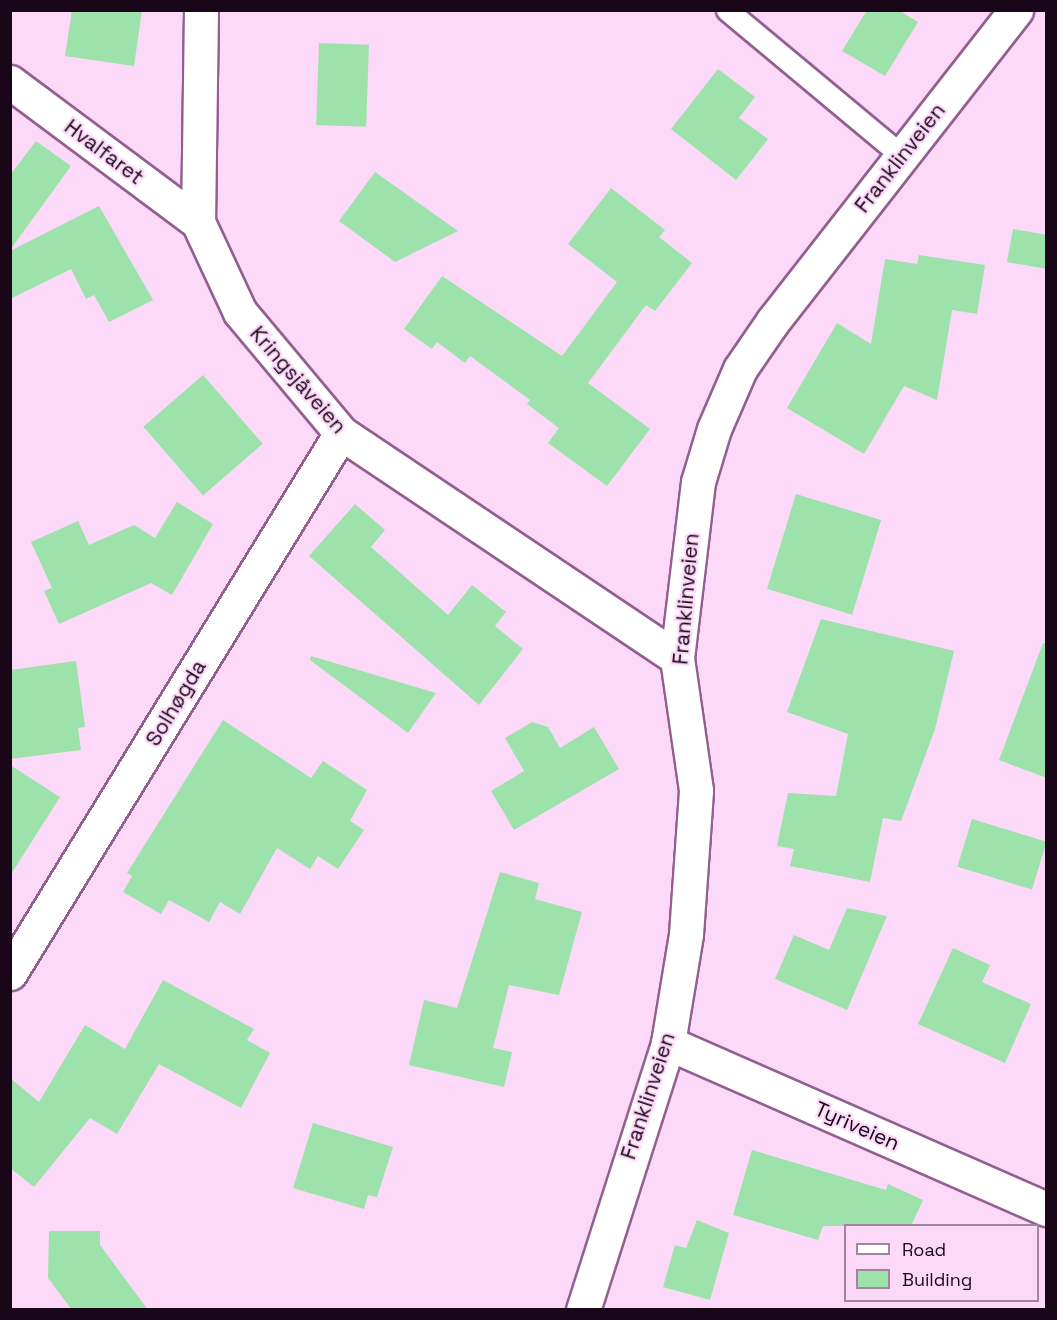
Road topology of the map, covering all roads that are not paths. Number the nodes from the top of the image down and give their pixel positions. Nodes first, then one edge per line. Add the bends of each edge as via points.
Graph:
1 (201, 10) edge
2 (727, 10) edge
3 (1016, 10) edge
4 (10, 82) edge
5 (902, 156) junction
6 (198, 222) junction
7 (341, 433) junction
8 (677, 658) junction
9 (10, 973) edge
10 (668, 1043) junction
11 (1047, 1209) edge
12 (583, 1310) edge

1 - 6 street, Kringsjåveien
2 - 5 lane
3 - 5 street, Franklinveien
4 - 6 street, Hvalfaret
5 - 8 street, Franklinveien via 740,369 698,483
6 - 7 street, Kringsjåveien via 240,312
7 - 8 street, Kringsjåveien
7 - 9 street, Solhøgda
8 - 10 street, Franklinveien via 696,790 686,934
10 - 11 street, Tyriveien
10 - 12 street, Franklinveien

